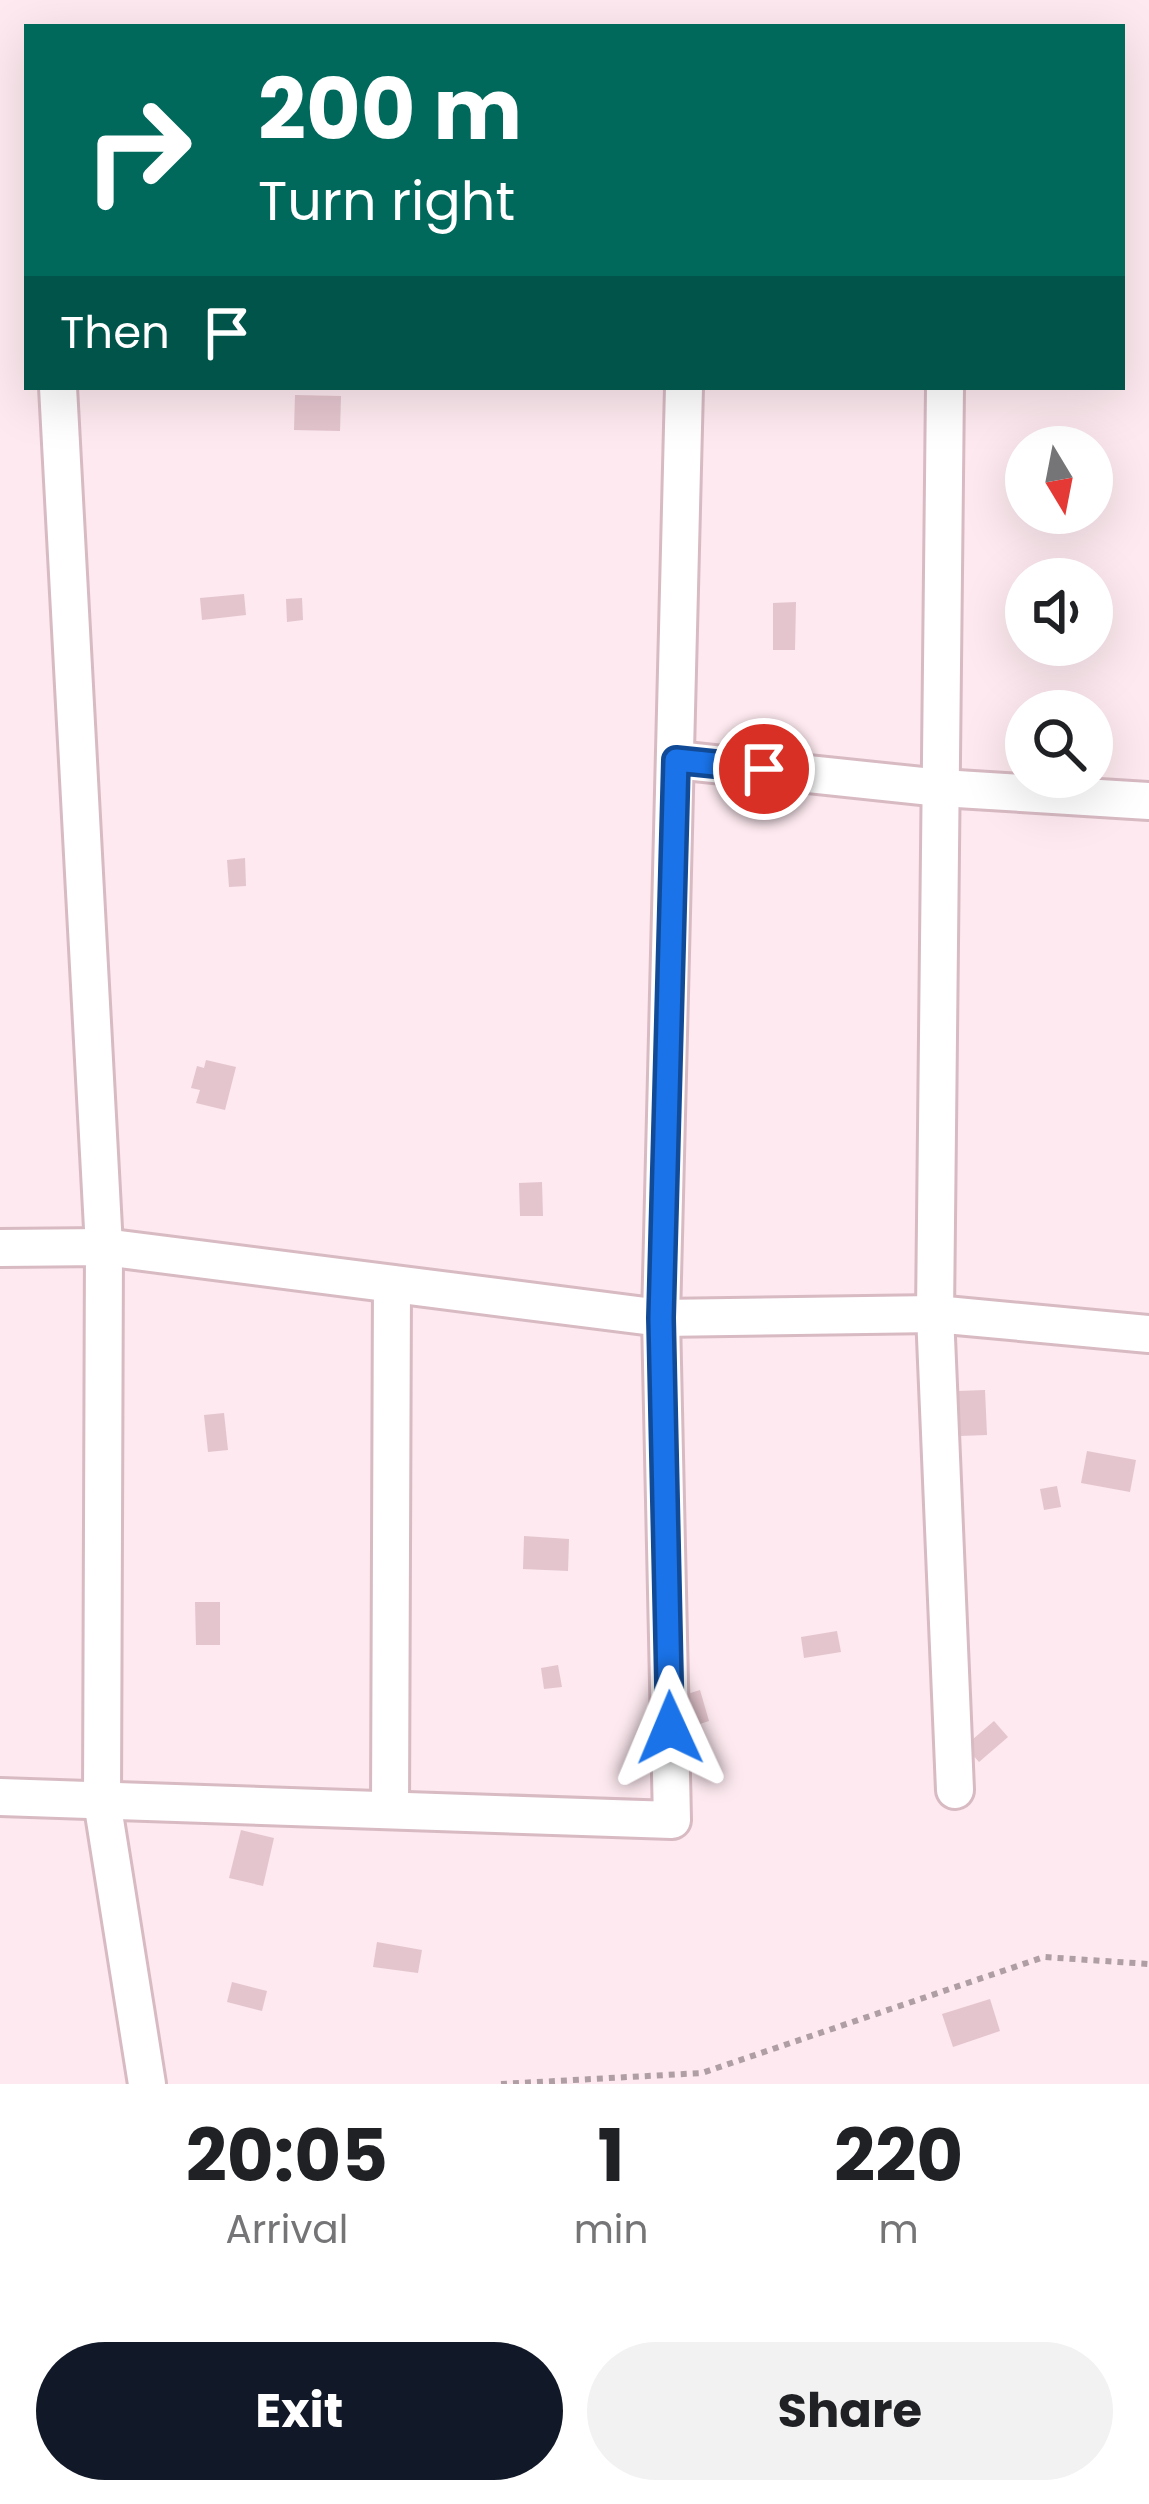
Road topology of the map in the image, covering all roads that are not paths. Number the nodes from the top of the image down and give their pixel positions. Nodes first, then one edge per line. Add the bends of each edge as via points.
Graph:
1 (58, 390) edge
2 (684, 390) edge
3 (945, 390) edge
4 (676, 760) junction
5 (941, 788) junction
6 (1149, 801) edge
7 (104, 1247) junction
8 (0, 1248) edge
9 (392, 1284) junction
10 (935, 1314) junction
11 (661, 1318) junction
12 (1149, 1334) edge
13 (955, 1790) dead end
14 (0, 1797) edge
15 (102, 1801) junction
16 (390, 1810) junction
17 (147, 2084) edge

1 - 7 street
2 - 4 street
3 - 5 street
4 - 5 street
4 - 11 street
5 - 6 street
5 - 10 street
7 - 8 street
7 - 9 street
7 - 15 street
9 - 11 street
9 - 16 street
10 - 11 street
10 - 12 street
10 - 13 street
11 - 16 street via 672,1820
14 - 15 street
15 - 16 street
15 - 17 street

